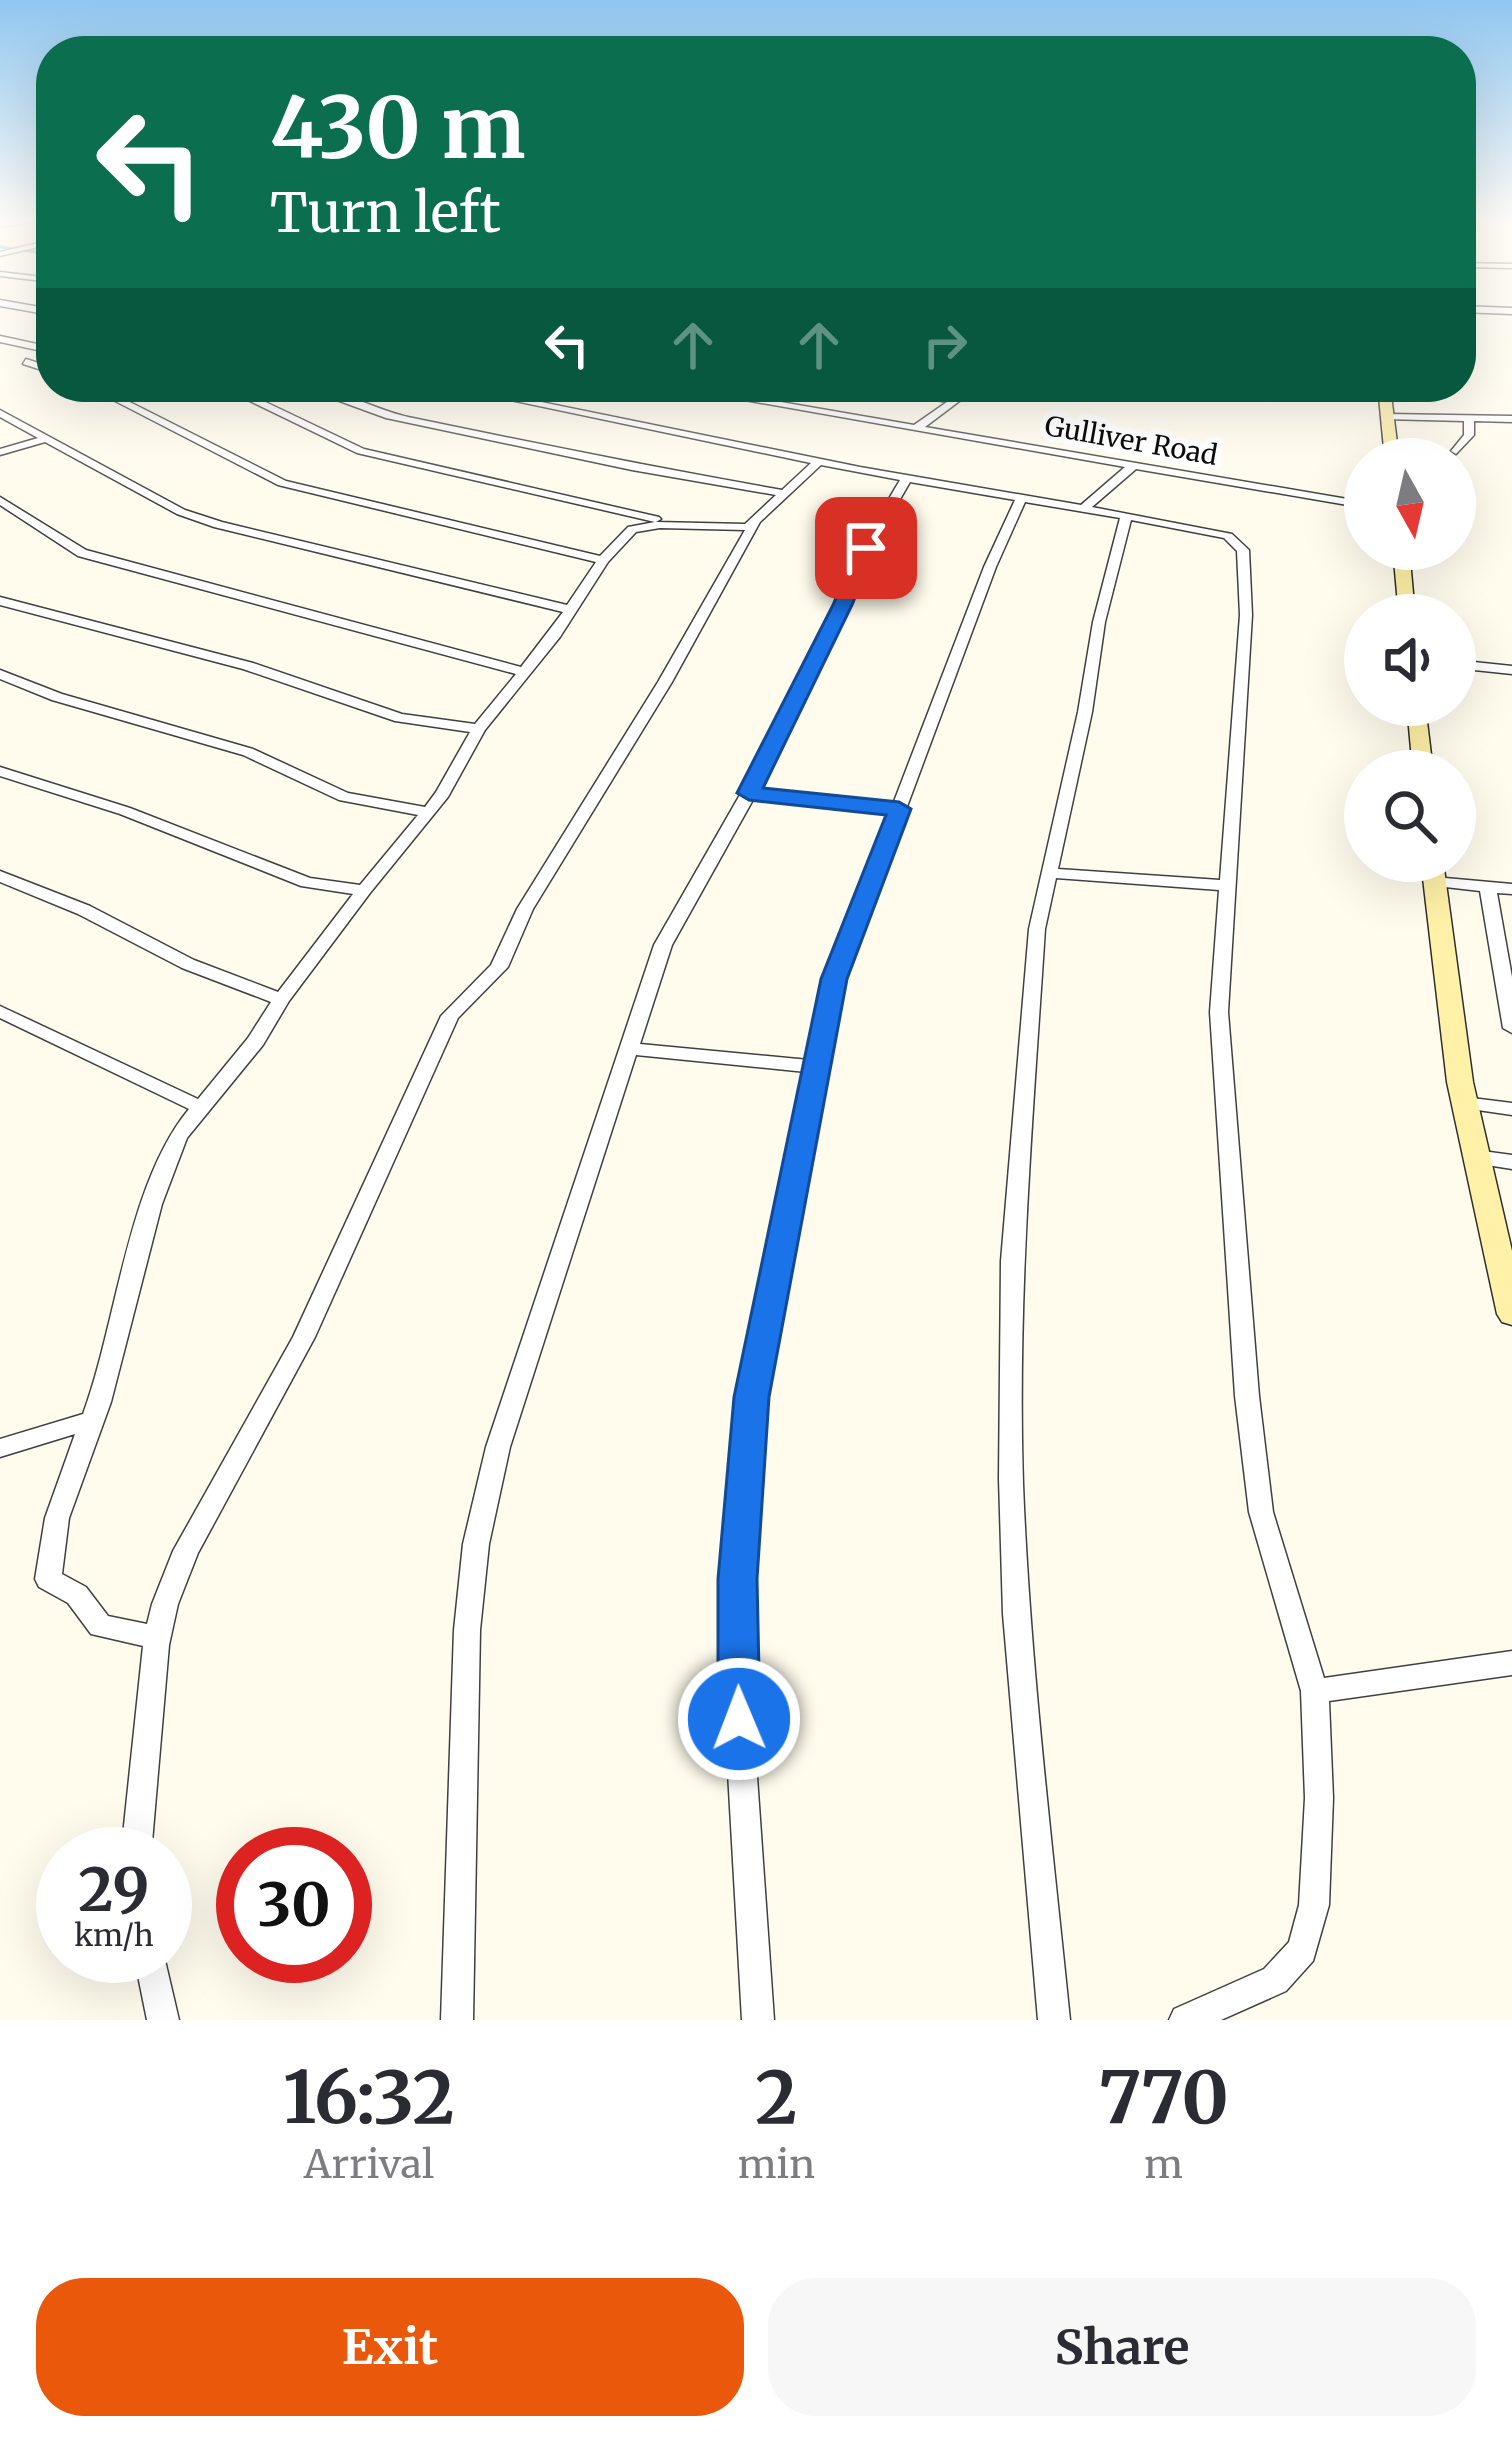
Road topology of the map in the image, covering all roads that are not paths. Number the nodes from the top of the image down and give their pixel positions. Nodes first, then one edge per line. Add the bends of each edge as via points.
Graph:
1 (0, 339) edge
2 (36, 347) edge
3 (26, 362) dead end
4 (36, 365) edge
5 (123, 402) edge
6 (258, 402) edge
7 (349, 402) edge
8 (527, 402) edge
9 (761, 402) edge
10 (952, 402) edge
11 (1386, 402) edge
12 (0, 413) edge
13 (1387, 417) junction
14 (1469, 419) junction
15 (1512, 419) edge
16 (915, 429) junction
17 (48, 438) junction
18 (1390, 438) edge
19 (1467, 438) edge
20 (0, 452) edge
21 (820, 461) junction
22 (1133, 466) junction
23 (907, 477) junction
24 (783, 493) junction
25 (1022, 497) junction
26 (0, 500) edge
27 (1344, 501) edge
28 (1084, 508) junction
29 (1126, 517) junction
30 (755, 523) junction
31 (706, 528) junction
32 (603, 560) junction
33 (0, 601) edge
34 (571, 610) junction
35 (1476, 666) edge
36 (1512, 670) edge
37 (524, 672) junction
38 (0, 674) edge
39 (479, 728) junction
40 (0, 771) edge
41 (749, 793) junction
42 (899, 809) junction
43 (429, 812) junction
44 (1049, 873) junction
45 (0, 876) edge
46 (1435, 882) edge
47 (1469, 882) edge
48 (1224, 885) junction
49 (1488, 888) junction
50 (1512, 889) edge
51 (364, 890) junction
52 (281, 1000) junction
53 (0, 1011) edge
54 (1512, 1028) edge
55 (629, 1049) junction
56 (818, 1067) junction
57 (1465, 1103) junction
58 (200, 1107) junction
59 (1512, 1109) edge
60 (1475, 1157) junction
61 (1512, 1162) edge
62 (1512, 1314) edge
63 (92, 1420) junction
64 (0, 1448) edge
65 (158, 1638) junction
66 (1512, 1663) edge
67 (1316, 1691) junction
68 (139, 1827) edge
69 (155, 1983) edge
70 (163, 2020) edge
71 (458, 2020) edge
72 (758, 2020) edge
73 (1054, 2020) edge
74 (1185, 2020) edge

1 - 2 street
3 - 4 street
5 - 32 street via 282,483
6 - 31 street via 361,451
7 - 24 street
8 - 21 street
9 - 16 street, Gulliver Road
10 - 16 street
11 - 13 main road
12 - 17 street
13 - 14 street
13 - 18 main road
14 - 15 street
14 - 19 street
16 - 22 street, Gulliver Road
17 - 20 street
17 - 34 street via 218,525
21 - 23 street
21 - 24 street
22 - 27 street, Gulliver Road
22 - 28 street
23 - 25 street
23 - 41 street
24 - 30 street
25 - 28 street
25 - 42 street
26 - 37 street via 82,553
28 - 29 street
29 - 44 street
29 - 48 street via 1217,532 1243,550 1246,616
30 - 31 street
30 - 65 street via 525,909 499,967 450,1016 286,1375 186,1551
31 - 32 street via 640,526
32 - 34 street
33 - 39 street via 248,666 415,722
34 - 37 street
35 - 36 street
37 - 39 street
38 - 43 street via 248,752 344,797
39 - 43 street
40 - 51 street via 307,883
41 - 42 street
41 - 55 street via 663,945
42 - 56 street via 834,979
43 - 51 street
44 - 48 street
44 - 73 street via 1030,979 1015,1206 1011,1479
45 - 52 street
46 - 57 main road
47 - 49 street
48 - 67 street via 1219,1012 1247,1396 1261,1512
49 - 50 street
49 - 54 street
51 - 52 street
52 - 58 street
53 - 58 street
55 - 56 street
55 - 71 street via 498,1447 476,1544
56 - 72 street via 752,1397 737,1579
57 - 59 street
57 - 60 main road
58 - 63 street via 159,1182
60 - 61 street
60 - 62 main road
63 - 64 street
63 - 65 street via 57,1518 47,1579 77,1595 100,1626
65 - 68 street
66 - 67 street
67 - 74 street via 1315,1884 1302,1950 1275,1980
69 - 70 street

